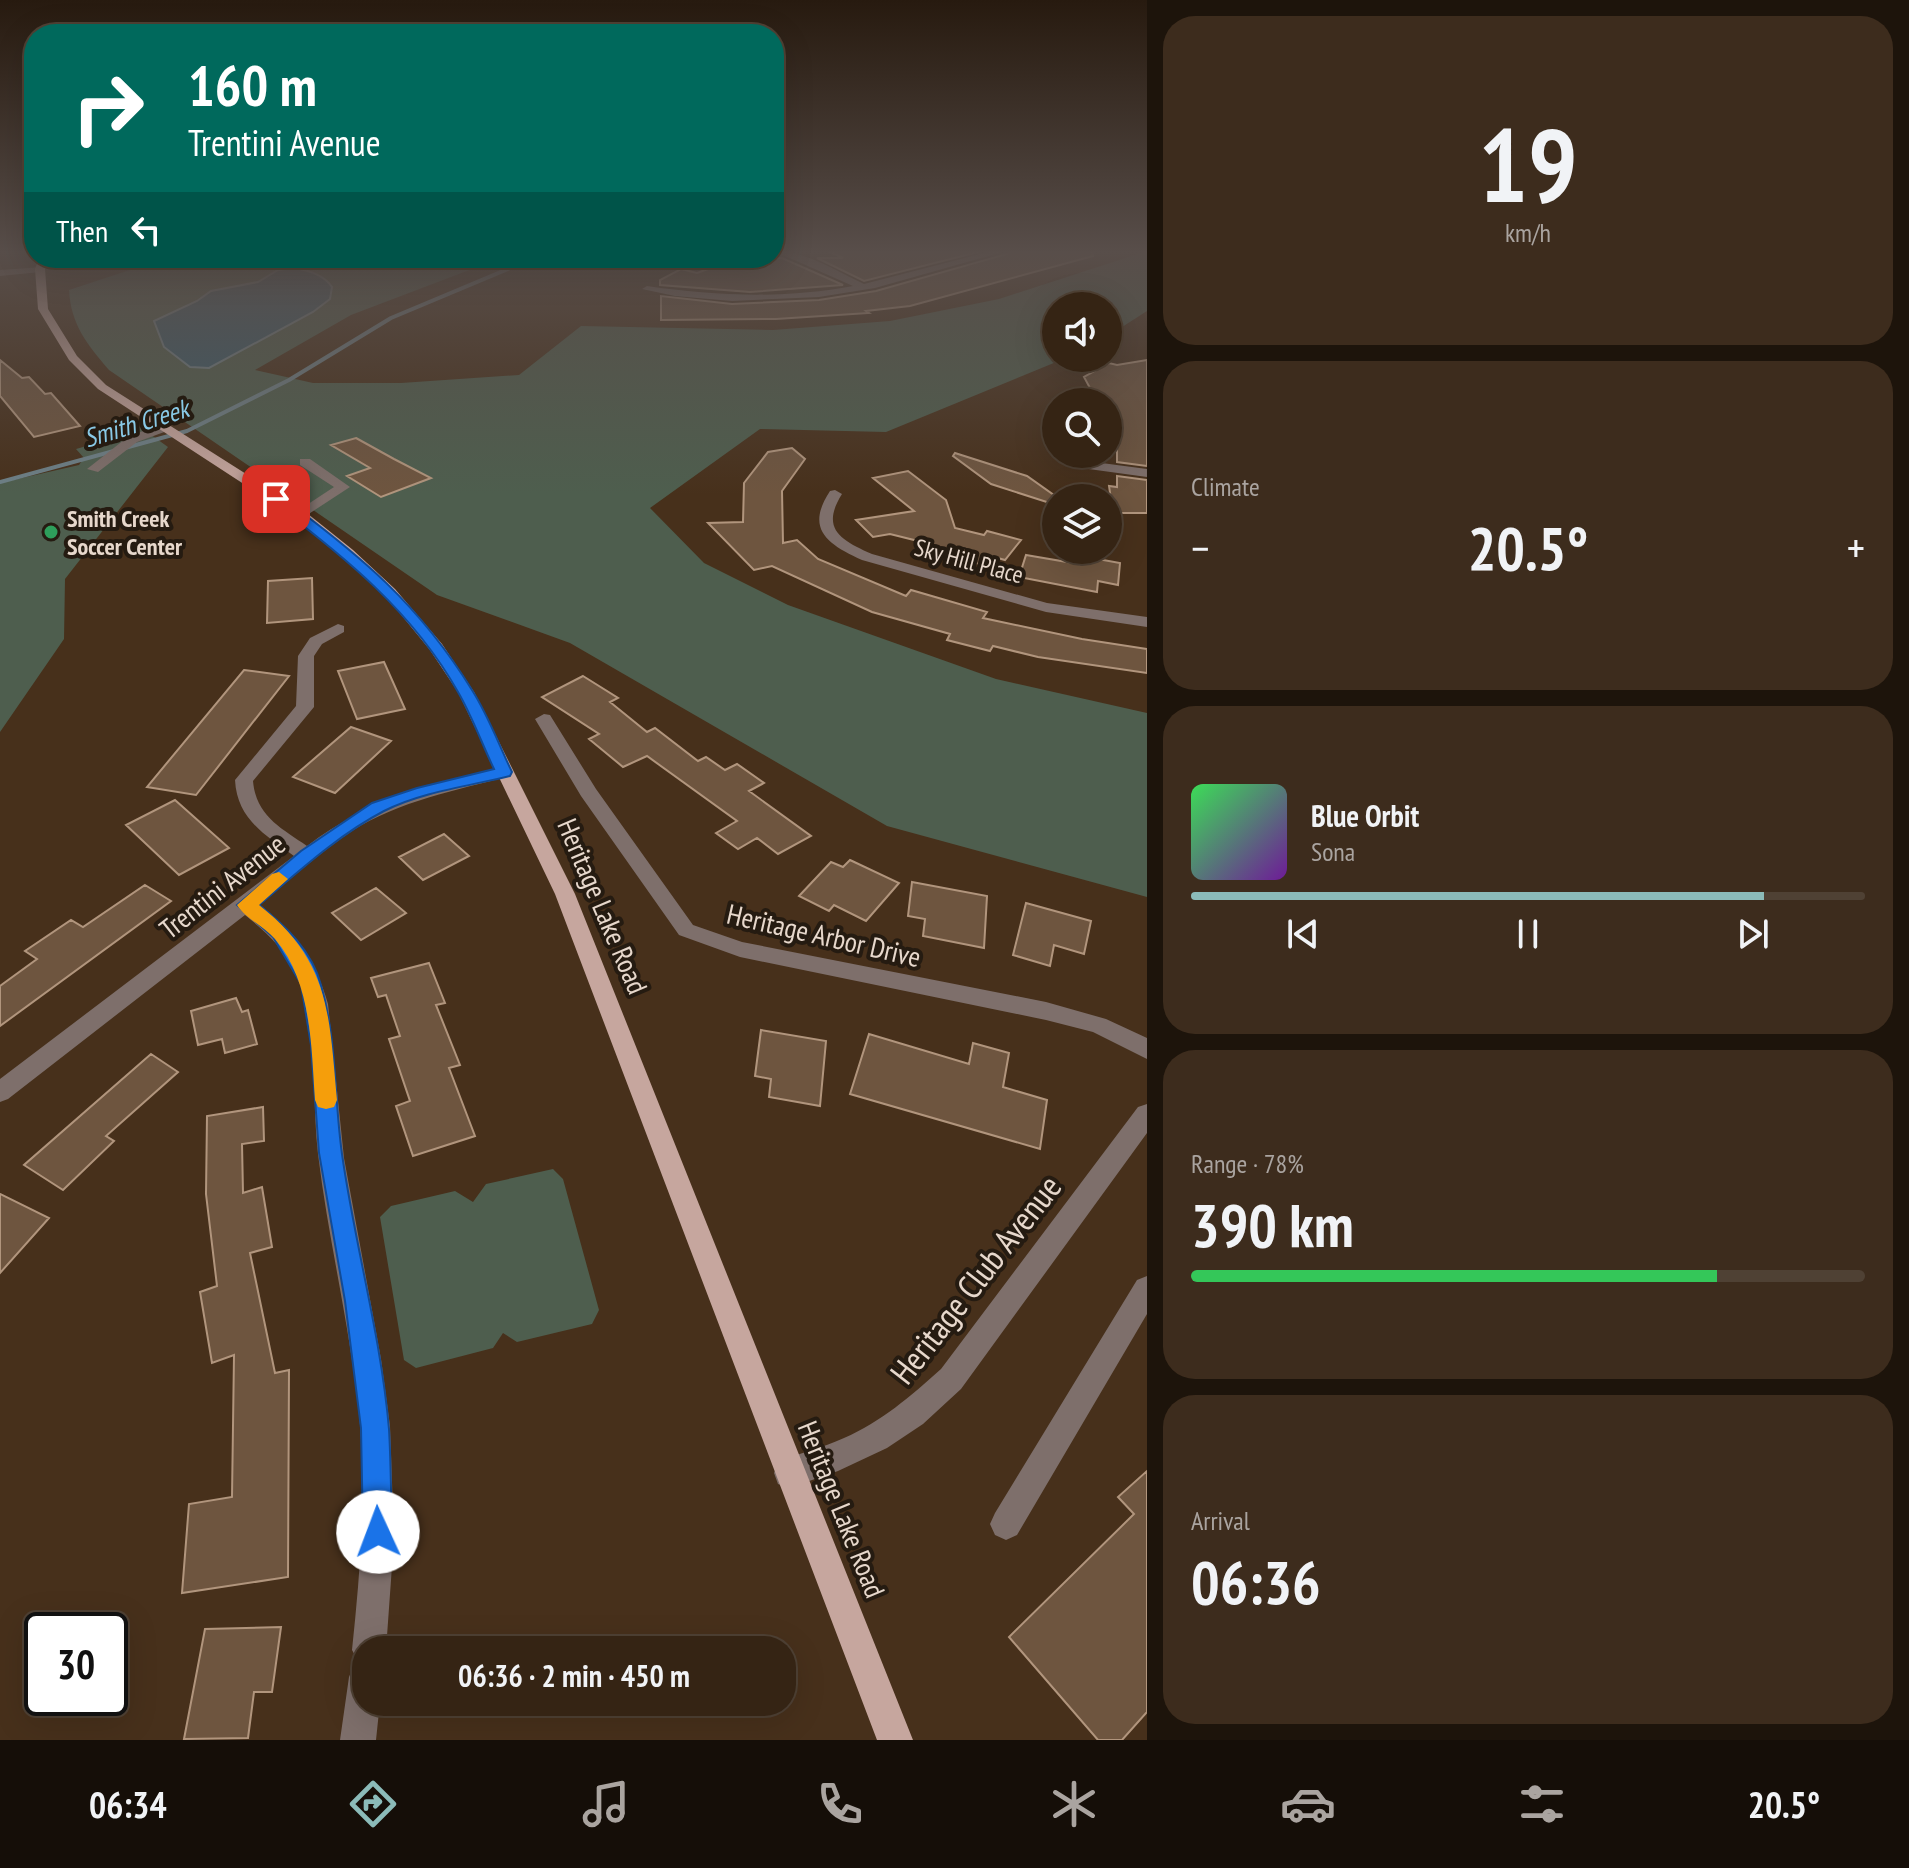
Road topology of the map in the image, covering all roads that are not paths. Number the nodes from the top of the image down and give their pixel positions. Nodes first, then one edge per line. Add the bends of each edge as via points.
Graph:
1 (57, 332) edge
2 (163, 428) junction
3 (305, 462) dead end
4 (1109, 468) edge
5 (93, 469) dead end
6 (1147, 473) edge
7 (835, 494) dead end
8 (301, 515) junction
9 (1147, 622) edge
10 (338, 629) dead end
11 (544, 719) dead end
12 (504, 772) junction
13 (307, 855) junction
14 (247, 905) junction
15 (1147, 1050) edge
16 (0, 1092) edge
17 (1147, 1114) edge
18 (1147, 1289) edge
19 (789, 1473) junction
20 (1006, 1524) dead end
21 (370, 1636) edge
22 (361, 1716) edge
23 (358, 1740) edge
24 (895, 1740) edge

1 - 2 main road, Heritage Lake Road via 73,358 102,387
2 - 5 street via 133,439
2 - 8 main road, Heritage Lake Road
3 - 8 street via 343,487
4 - 6 street
7 - 9 street, Sky Hill Place via 825,505 827,531 853,552 1046,607
8 - 12 main road, Heritage Lake Road via 390,592 436,647 466,692
10 - 13 street via 316,641 306,656 305,707 244,780 243,794 254,818
11 - 15 street, Heritage Arbor Drive via 588,792 686,930 740,949 1046,1011 1098,1025
12 - 13 street, Trentini Avenue via 378,807
12 - 19 main road, Heritage Lake Road via 565,894
13 - 14 street, Trentini Avenue
14 - 16 street, Trentini Avenue
14 - 21 street via 280,932 311,984 330,1153 375,1428 378,1558
17 - 19 street, Heritage Club Avenue via 951,1379 912,1416 872,1442
18 - 20 street
19 - 24 main road, Heritage Lake Road
22 - 23 street

